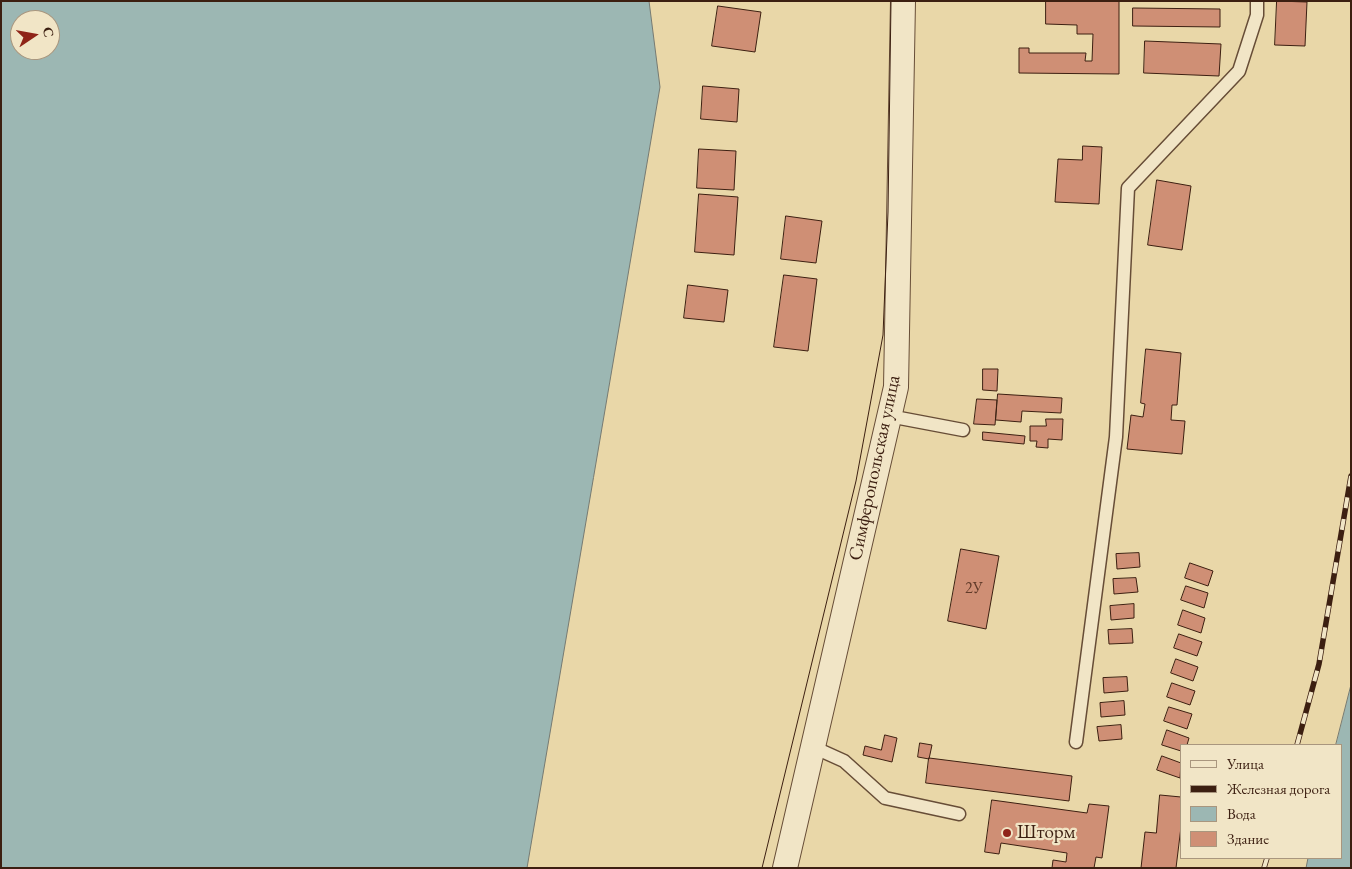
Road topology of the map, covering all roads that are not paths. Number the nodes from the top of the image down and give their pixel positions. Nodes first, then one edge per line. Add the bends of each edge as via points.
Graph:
1 (903, 1) edge
2 (1257, 1) edge
3 (889, 416) junction
4 (963, 430) dead end
5 (1076, 742) dead end
6 (813, 747) junction
7 (959, 814) dead end
8 (786, 868) edge

1 - 3 street, Симферопольская улица via 896,387
2 - 5 lane via 1257,15 1239,71 1128,188 1116,437
3 - 4 lane
3 - 6 street, Симферопольская улица
6 - 7 lane via 844,762 885,798
6 - 8 street, Симферопольская улица

